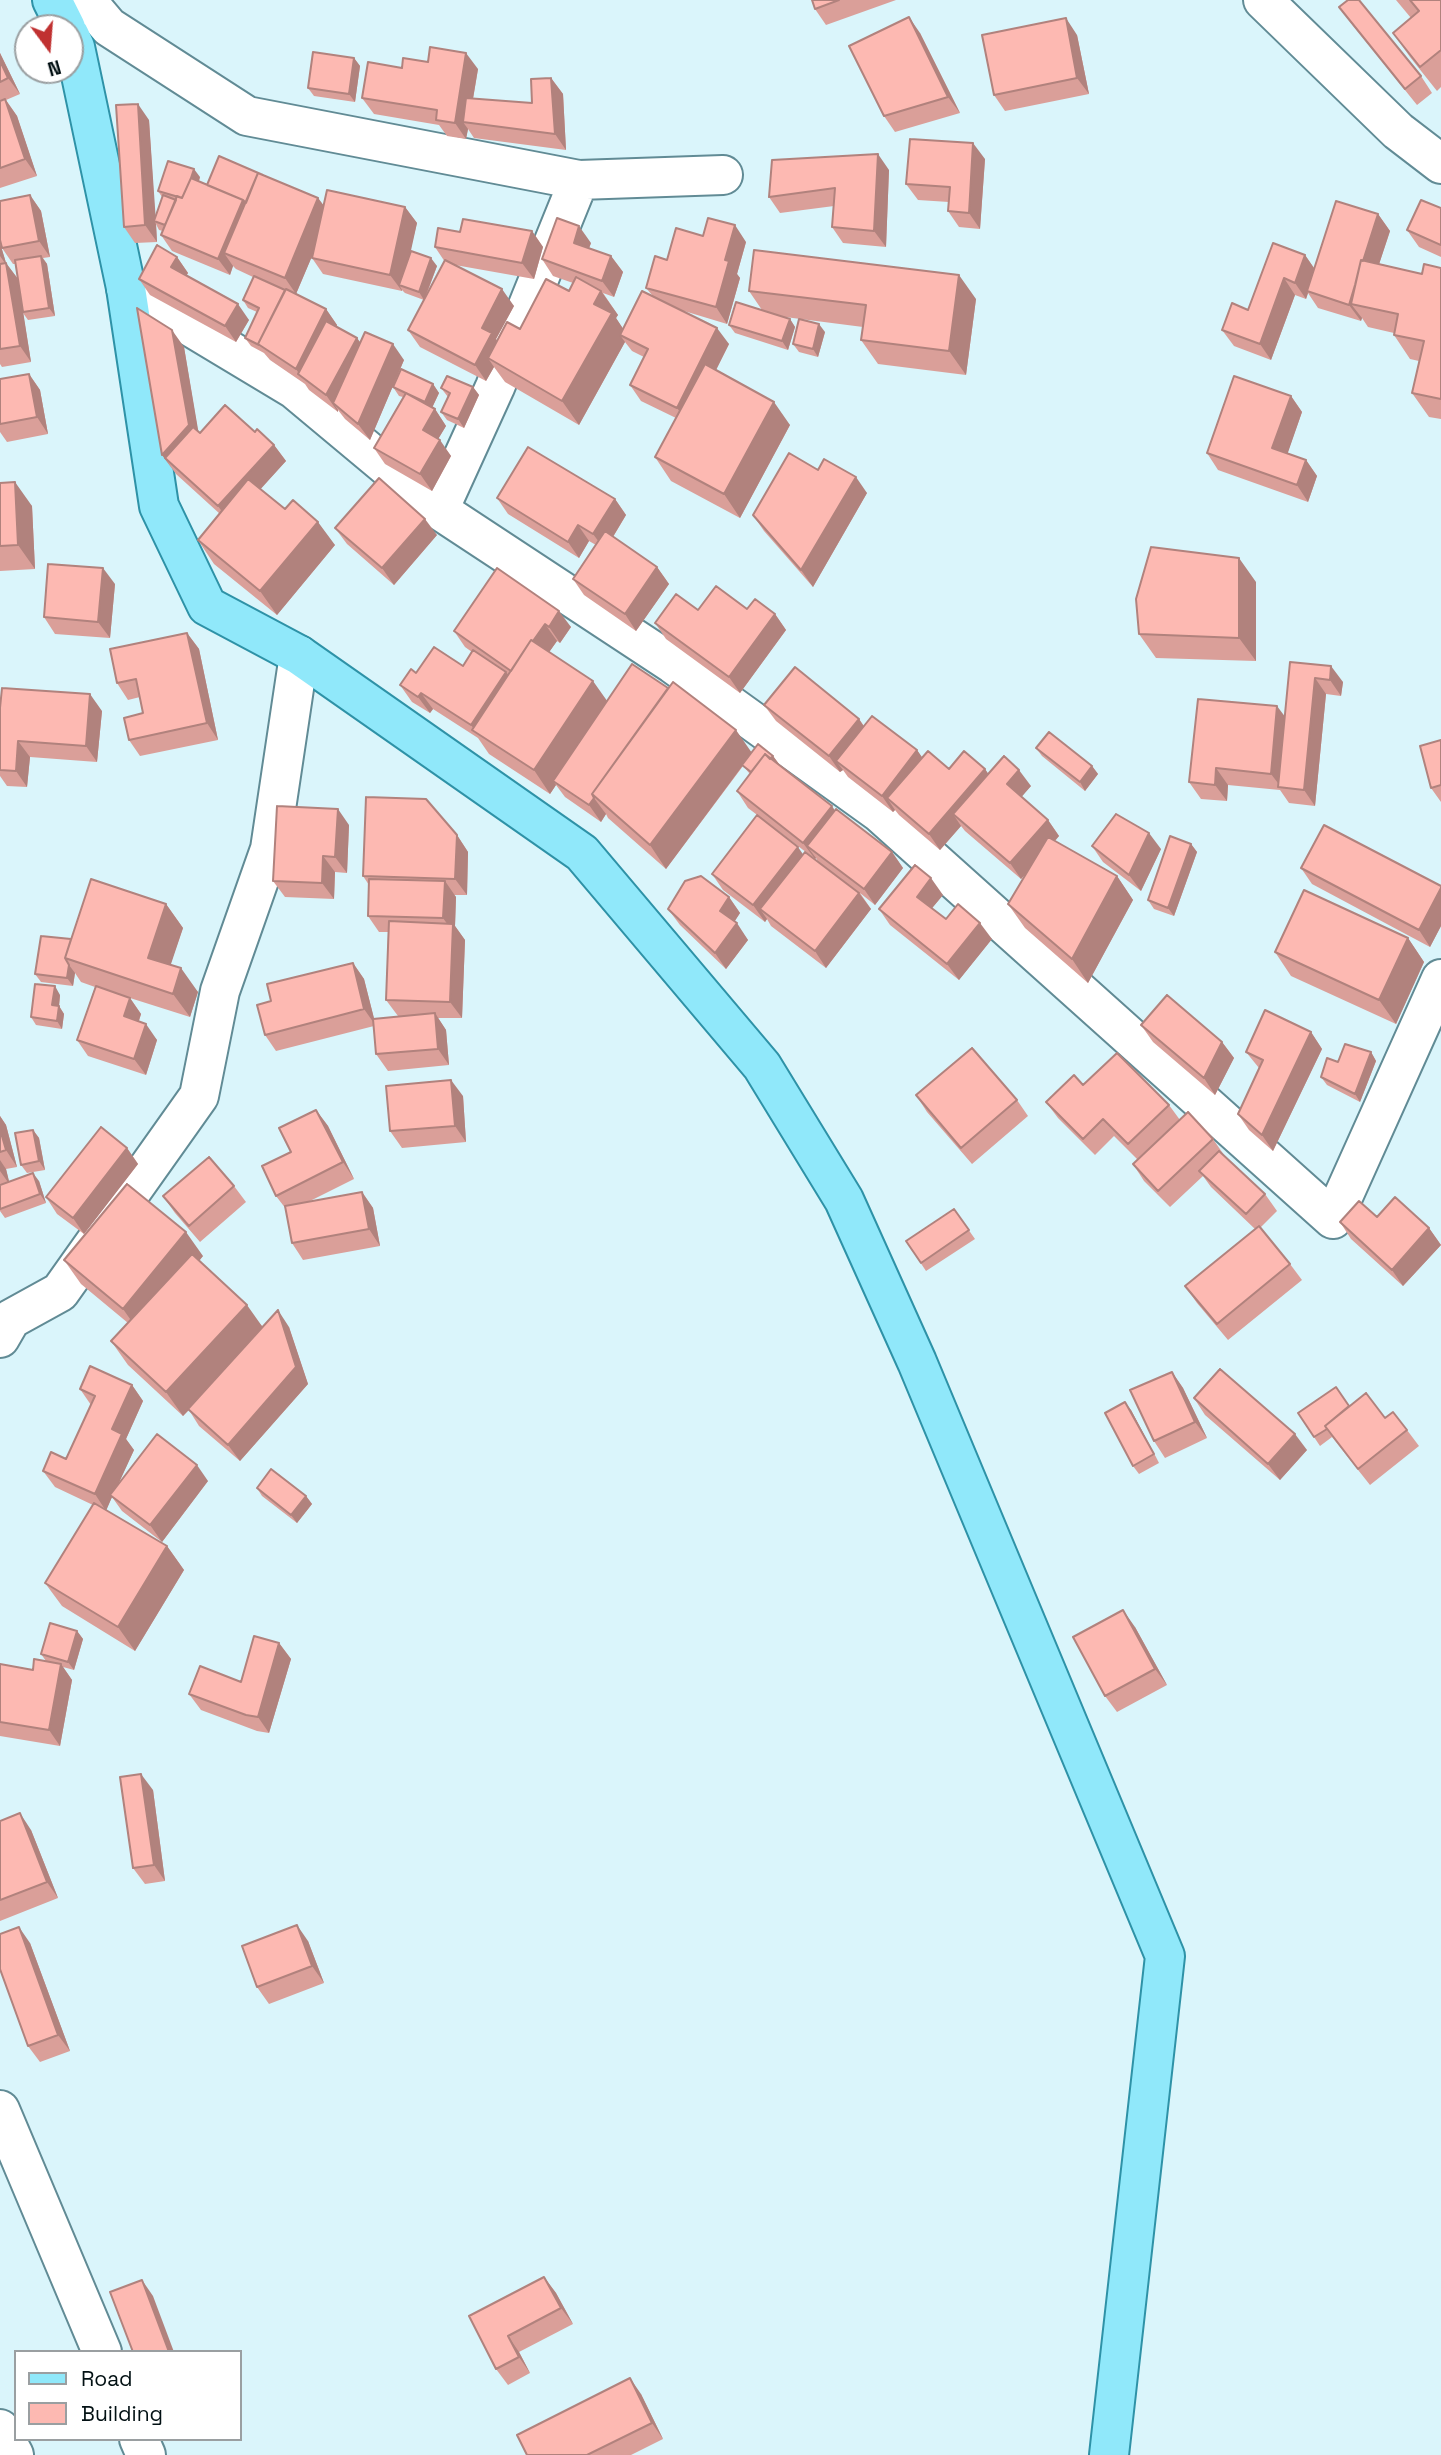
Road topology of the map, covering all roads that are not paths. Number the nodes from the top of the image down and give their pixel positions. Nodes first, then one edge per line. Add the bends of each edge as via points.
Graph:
1 (86, 0) edge
2 (1263, 0) edge
3 (83, 84) edge
4 (1441, 164) edge
5 (723, 175) dead end
6 (579, 180) junction
7 (126, 288) junction
8 (439, 510) junction
9 (299, 655) junction
10 (1441, 979) edge
11 (0, 1338) edge
12 (0, 2110) edge
13 (101, 2350) edge
14 (0, 2429) edge
15 (14, 2455) edge
16 (1109, 2455) edge

1 - 6 street via 109,27 247,116
2 - 4 street via 1398,131
3 - 7 main road
5 - 6 street
6 - 8 street via 495,387
7 - 8 street via 294,389
7 - 9 main road via 159,506 207,606
8 - 10 street via 673,664 880,813 1332,1219
9 - 11 street via 270,849 220,990 199,1096 60,1292 11,1319
9 - 16 main road via 582,853 762,1066 844,1200 917,1362 1165,1956
12 - 13 street
14 - 15 street

